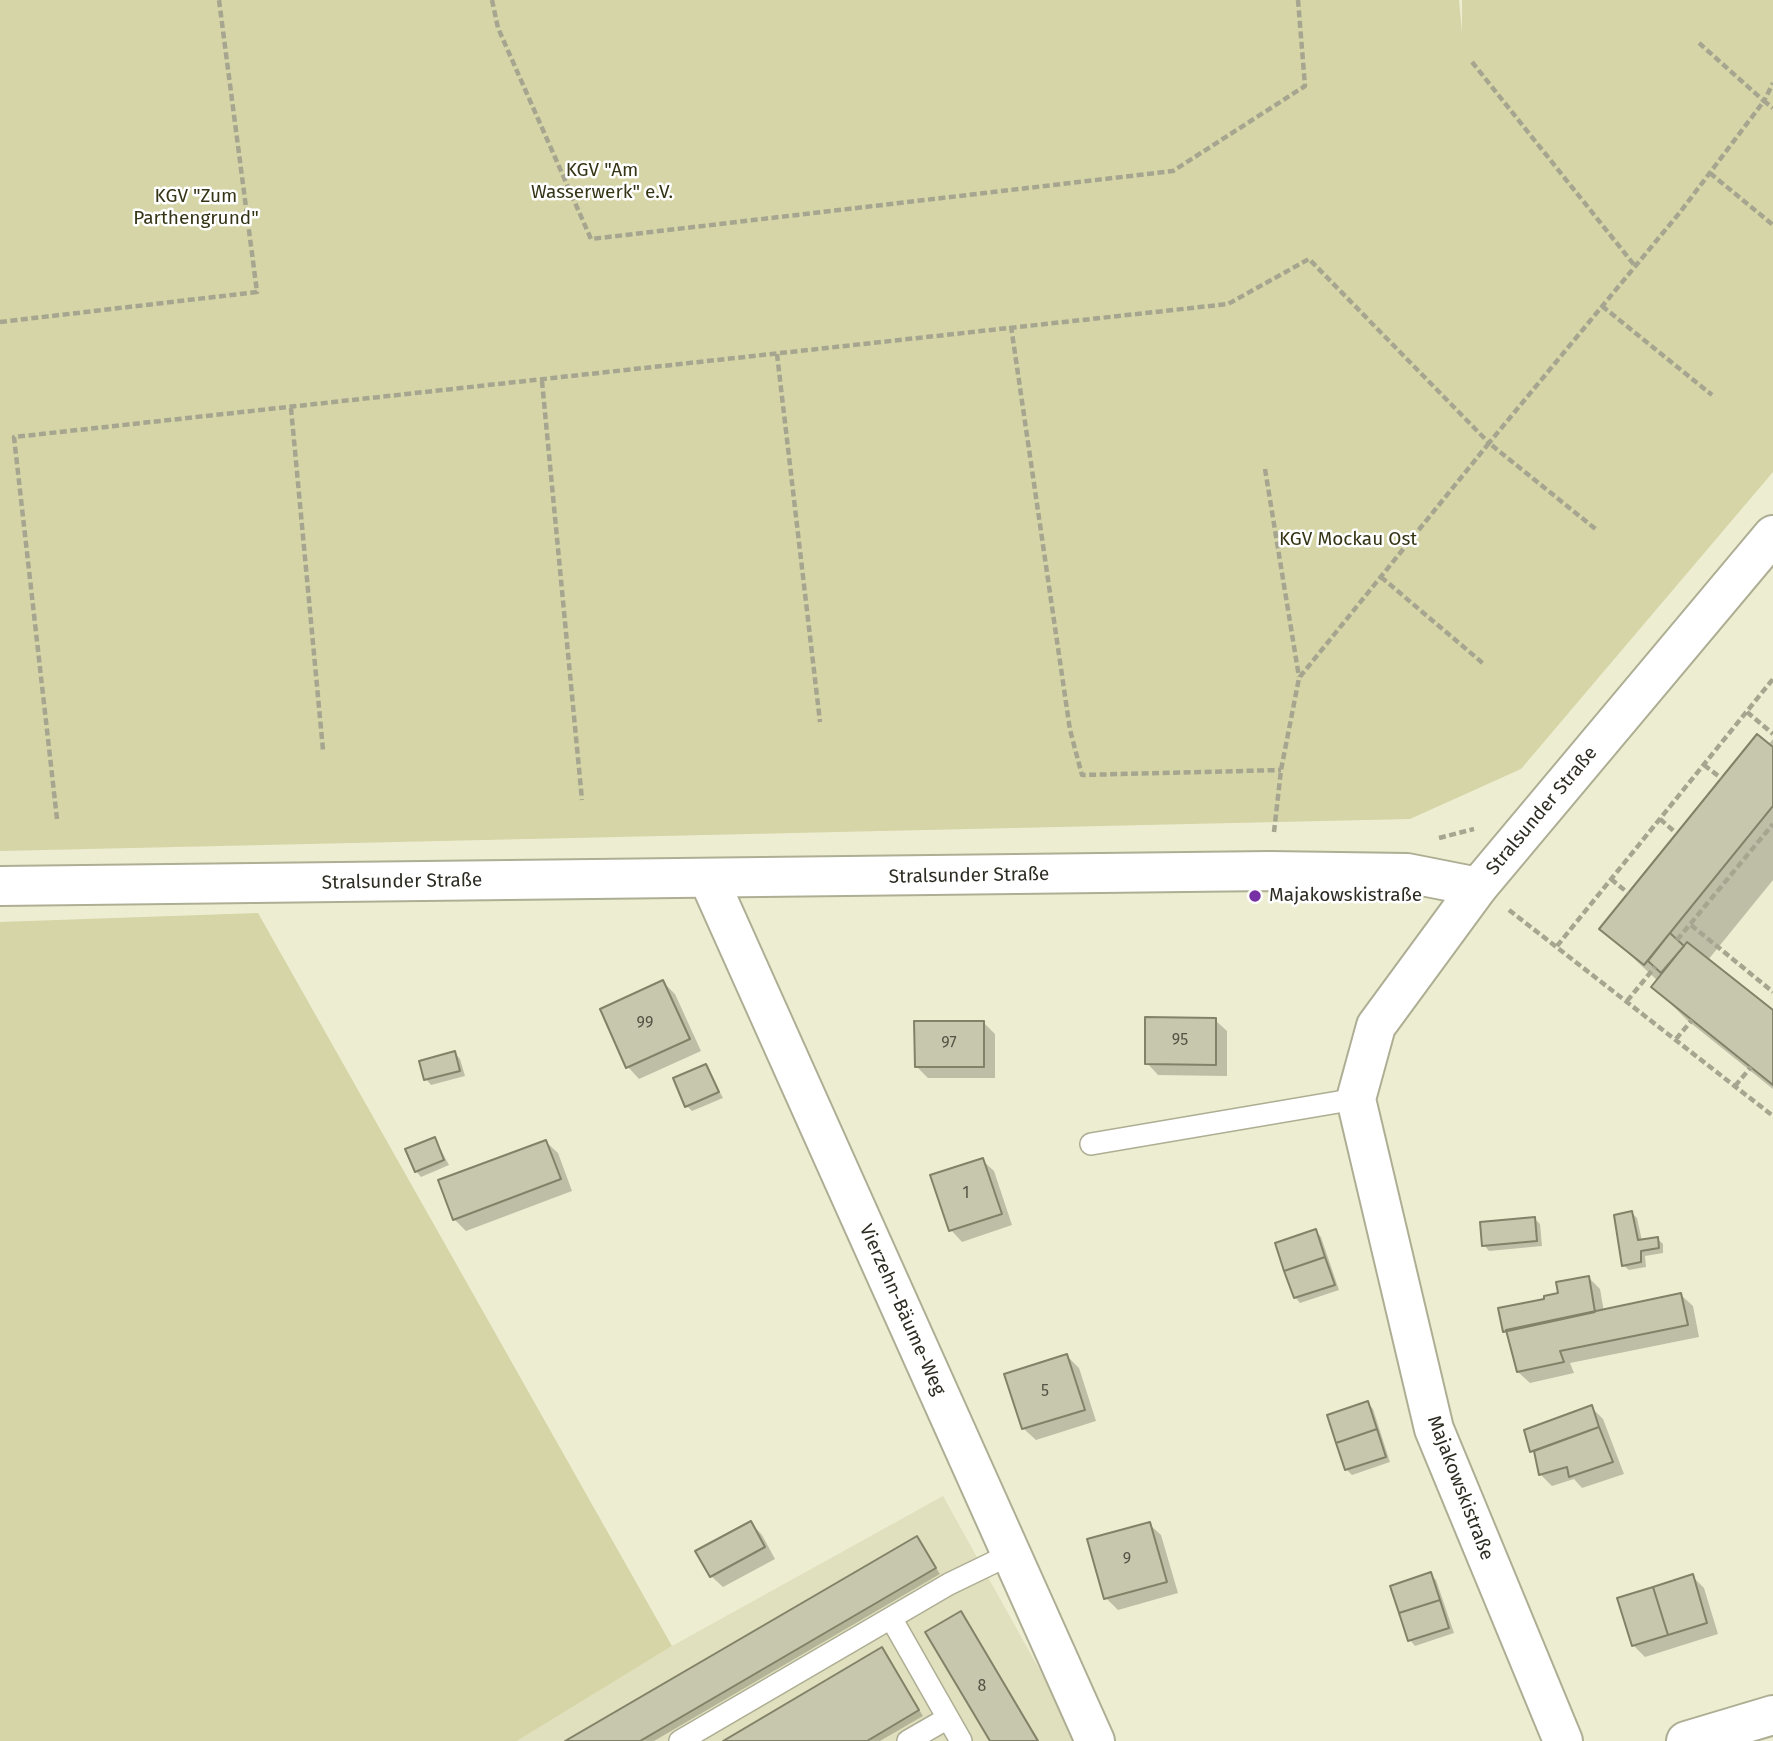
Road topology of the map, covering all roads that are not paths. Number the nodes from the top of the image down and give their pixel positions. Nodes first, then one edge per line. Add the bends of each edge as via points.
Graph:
1 (1773, 535) edge
2 (709, 880) junction
3 (0, 886) edge
4 (1478, 887) junction
5 (1356, 1099) junction
6 (1091, 1144) dead end
7 (1011, 1554) junction
8 (891, 1618) junction
9 (1773, 1715) edge
10 (948, 1718) junction
11 (680, 1741) edge
12 (908, 1741) edge
13 (961, 1741) edge
14 (1095, 1741) edge
15 (1563, 1741) edge
16 (1686, 1741) edge

1 - 4 street, Stralsunder Straße
2 - 3 street, Stralsunder Straße
2 - 4 street, Stralsunder Straße via 1270,871 1407,873
2 - 7 street, Vierzehn-Bäume-Weg
4 - 5 street, Majakowskistraße via 1376,1026
5 - 6 lane
5 - 15 street, Majakowskistraße via 1434,1429
7 - 8 lane
7 - 14 street, Vierzehn-Bäume-Weg
8 - 10 lane
8 - 11 lane
9 - 16 street
10 - 12 lane
10 - 13 lane

